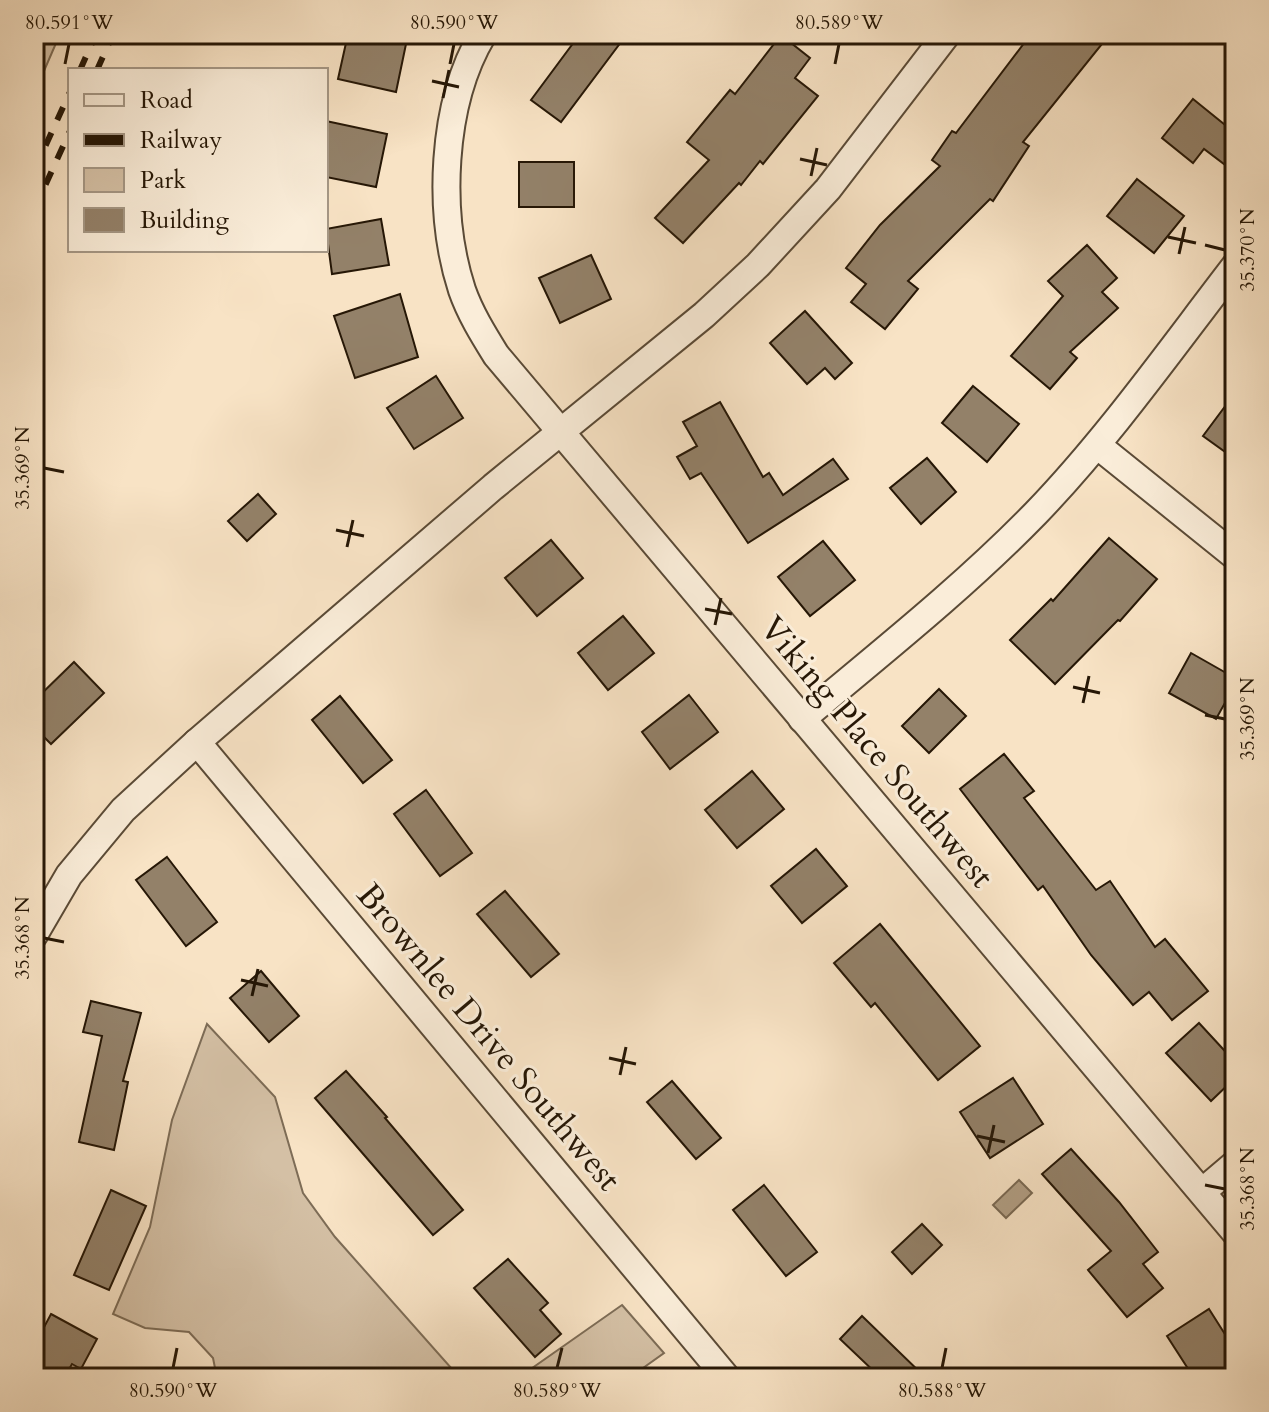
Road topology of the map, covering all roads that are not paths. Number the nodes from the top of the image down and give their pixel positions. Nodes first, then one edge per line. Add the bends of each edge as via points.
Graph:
1 (483, 34) edge
2 (947, 34) edge
3 (1235, 266) edge
4 (560, 432) junction
5 (1097, 445) junction
6 (1235, 556) edge
7 (802, 719) junction
8 (197, 742) junction
9 (34, 935) edge
10 (1235, 1164) edge
11 (1202, 1192) junction
12 (1235, 1232) edge
13 (727, 1378) edge

1 - 4 street, Viking Place Southwest via 470,57 451,122 447,168 453,252 462,289 496,355
2 - 4 street via 828,189 758,265
3 - 5 street
4 - 7 street, Viking Place Southwest
4 - 8 street
5 - 6 street
5 - 7 street via 1035,514 930,612
7 - 11 street, Viking Place Southwest
8 - 9 street via 123,810 69,875
8 - 13 street, Brownlee Drive Southwest
10 - 11 street
11 - 12 street, Viking Place Southwest

